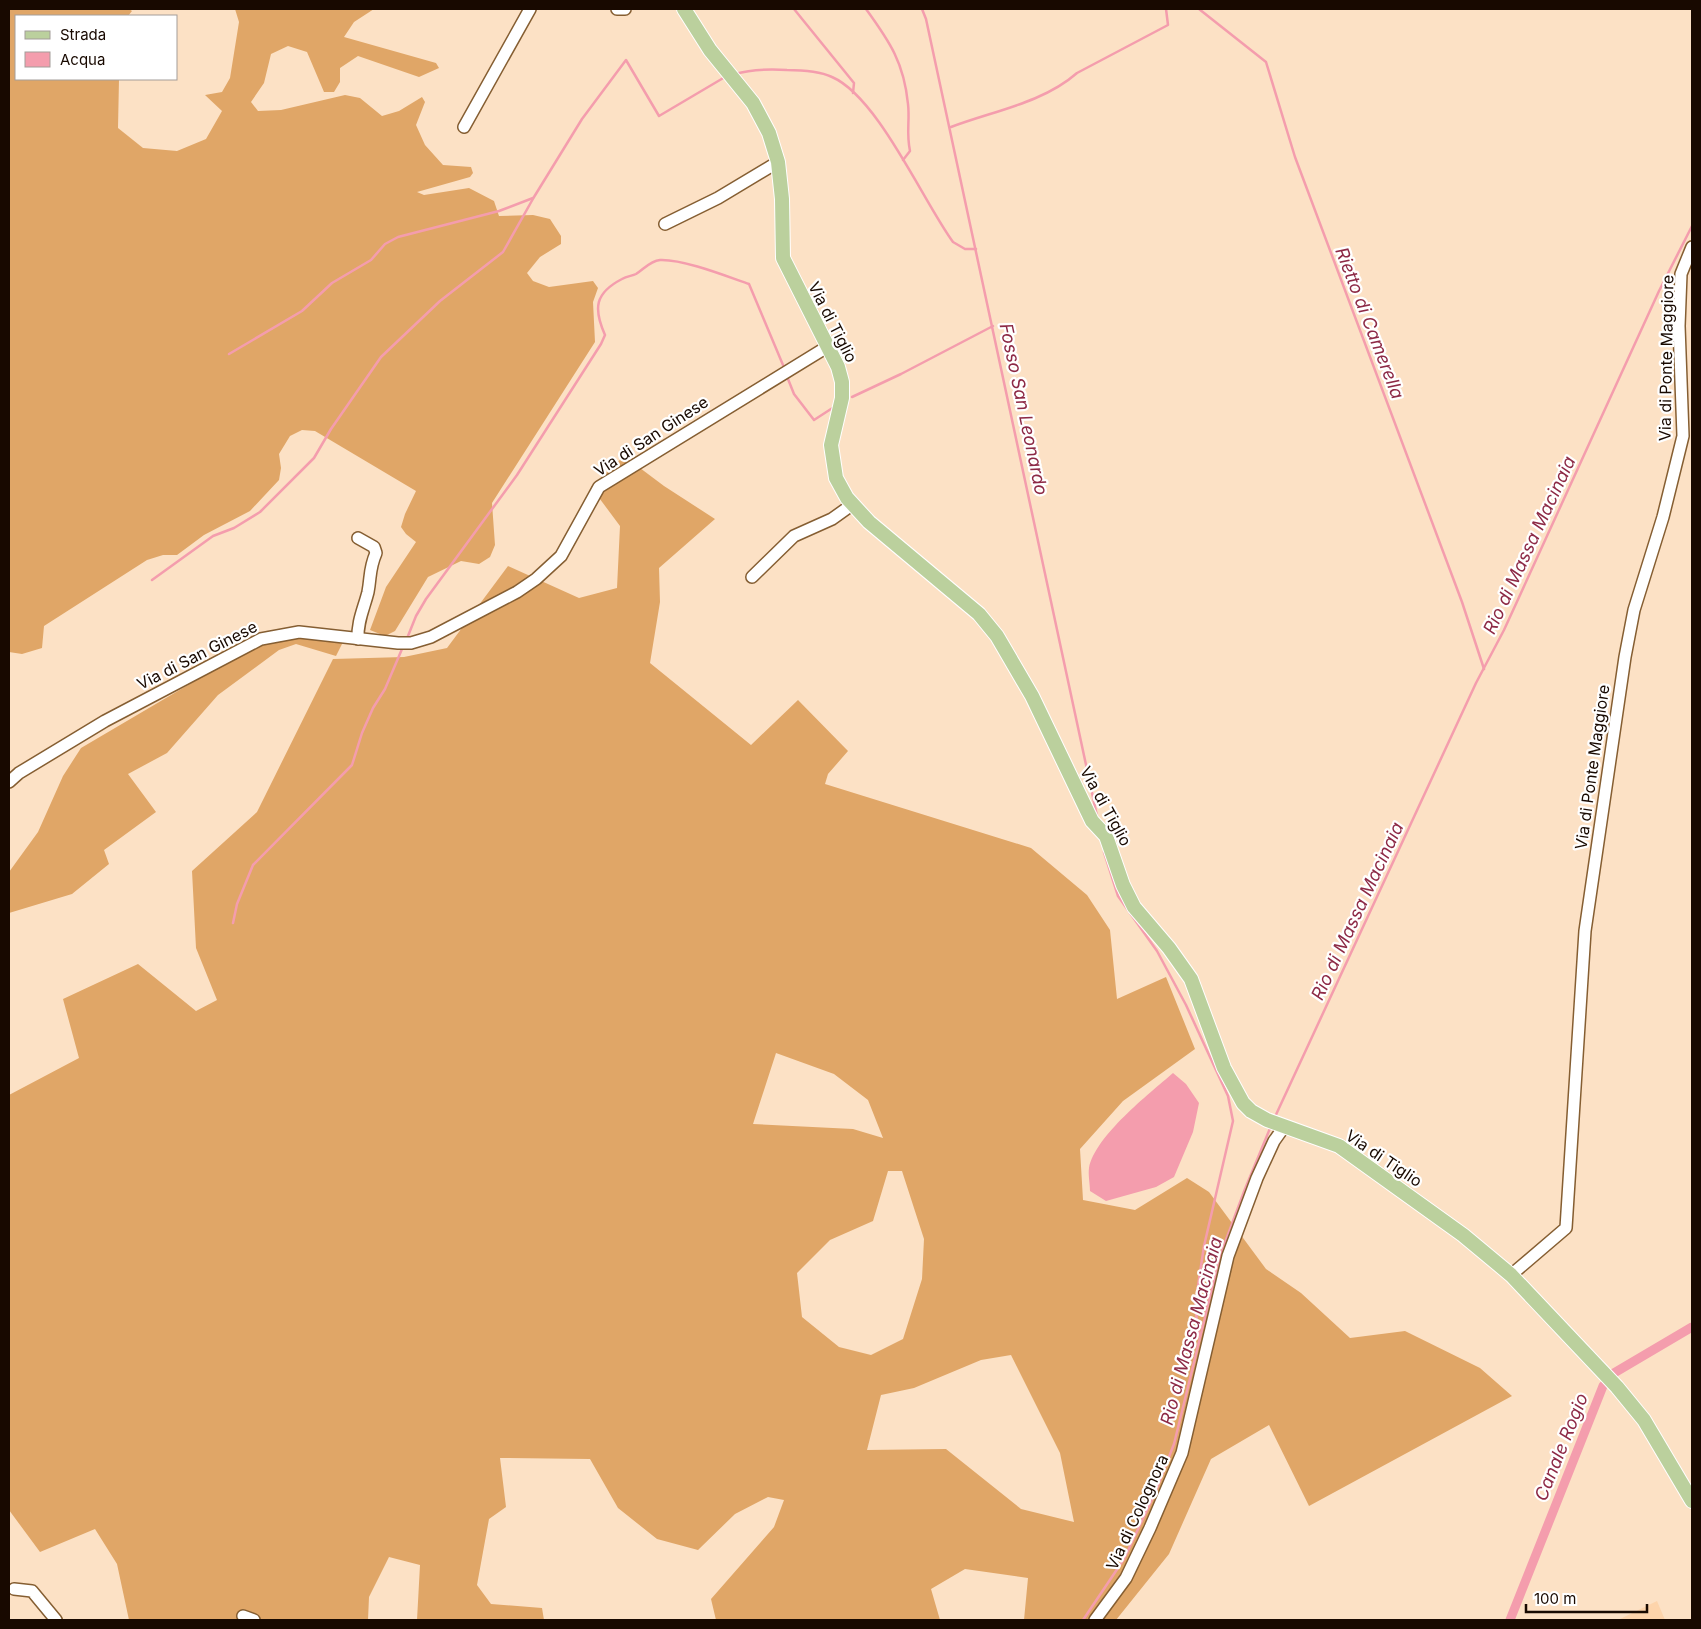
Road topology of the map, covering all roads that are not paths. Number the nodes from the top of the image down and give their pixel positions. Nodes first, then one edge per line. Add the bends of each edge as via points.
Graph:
1 (530, 9) edge
2 (617, 9) edge
3 (625, 9) edge
4 (684, 9) edge
5 (464, 127) dead end
6 (778, 162) junction
7 (665, 224) dead end
8 (1692, 247) edge
9 (827, 347) junction
10 (853, 504) junction
11 (358, 538) dead end
12 (752, 577) dead end
13 (358, 639) junction
14 (9, 782) edge
15 (1277, 1124) junction
16 (1511, 1275) junction
17 (1692, 1501) edge
18 (14, 1589) dead end
19 (56, 1620) edge
20 (1095, 1620) edge

1 - 5 street
2 - 3 street
4 - 6 main road, Via di Tiglio via 710,50 753,104 769,133
6 - 7 street via 718,198
6 - 9 main road, Via di Tiglio via 783,258
8 - 16 street, Via di Ponte Maggiore via 1681,274 1679,326 1683,436 1663,517 1634,610 1585,931 1566,1228
9 - 10 main road, Via di Tiglio via 842,382 842,398 831,445 832,462 836,478
9 - 13 street, Via di San Ginese via 599,487 561,556 517,592 421,640 398,643
10 - 12 street via 832,520 794,536
10 - 15 main road, Via di Tiglio via 869,522 979,614 997,636 1032,696 1092,822 1106,836 1134,907 1191,979 1232,1087 1251,1111
11 - 13 street via 374,546 376,553 369,569 370,579 359,621
13 - 14 street, Via di San Ginese via 299,632 261,639 105,722
15 - 16 main road, Via di Tiglio via 1339,1146 1463,1235
15 - 20 street, Via di Colognora via 1274,1141 1228,1256 1182,1453 1126,1578
16 - 17 main road, Via di Tiglio via 1644,1420
18 - 19 street via 32,1591

